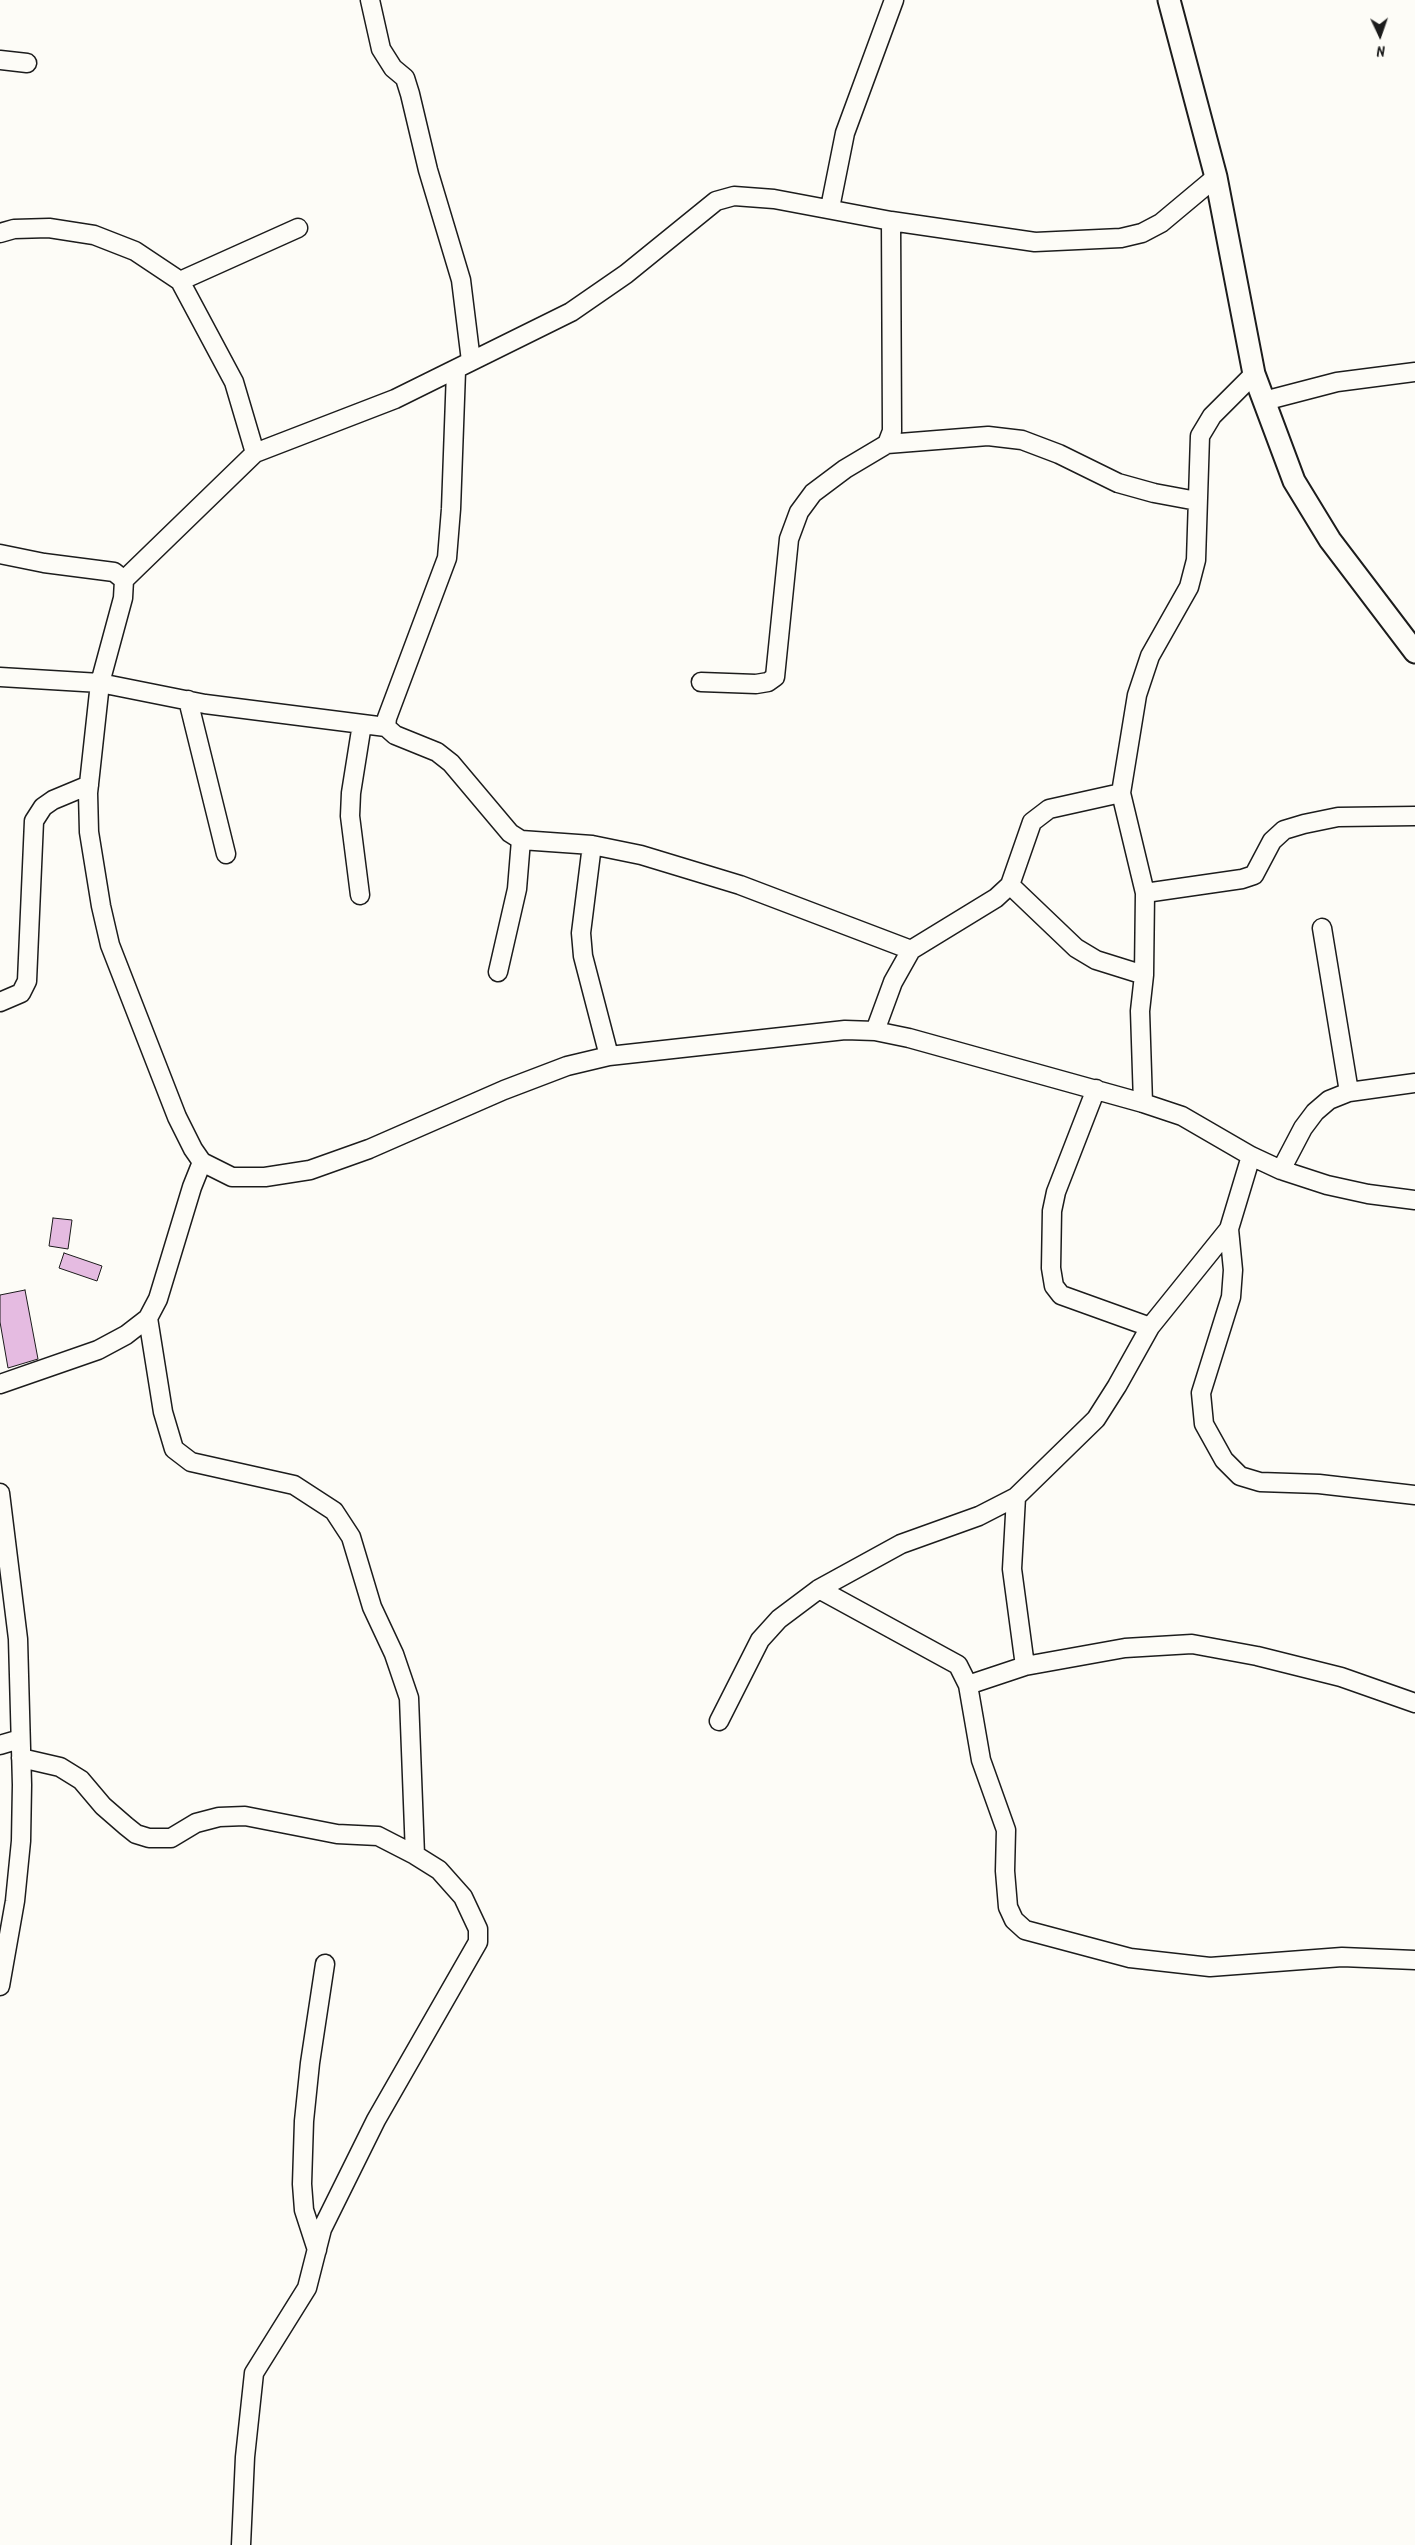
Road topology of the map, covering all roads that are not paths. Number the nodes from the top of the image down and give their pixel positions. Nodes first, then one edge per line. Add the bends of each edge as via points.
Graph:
1 (370, 0) edge
2 (894, 0) edge
3 (1169, 0) edge
4 (0, 60) edge
5 (27, 63) dead end
6 (1216, 177) junction
7 (830, 208) junction
8 (891, 220) junction
9 (298, 228) dead end
10 (0, 233) edge
11 (180, 281) junction
12 (471, 361) junction
13 (456, 371) junction
14 (1415, 372) edge
15 (1254, 374) junction
16 (1264, 401) junction
17 (887, 444) junction
18 (255, 453) junction
19 (1197, 501) junction
20 (0, 554) edge
21 (124, 580) junction
22 (1415, 652) edge
23 (0, 677) edge
24 (701, 682) dead end
25 (100, 683) junction
26 (188, 700) junction
27 (362, 724) junction
28 (386, 728) junction
29 (89, 785) junction
30 (1121, 793) junction
31 (1415, 816) edge
32 (521, 840) junction
33 (592, 845) junction
34 (226, 854) dead end
35 (1010, 885) junction
36 (1145, 893) junction
37 (360, 895) dead end
38 (1322, 928) dead end
39 (911, 950) junction
40 (498, 972) dead end
41 (1144, 975) junction
42 (0, 1002) edge
43 (875, 1032) junction
44 (609, 1056) junction
45 (1415, 1083) edge
46 (1096, 1089) junction
47 (1349, 1092) junction
48 (1143, 1103) junction
49 (1251, 1156) junction
50 (202, 1162) junction
51 (1281, 1170) junction
52 (1415, 1200) edge
53 (1229, 1229) junction
54 (148, 1318) junction
55 (1150, 1327) junction
56 (0, 1384) edge
57 (0, 1493) edge
58 (1415, 1495) edge
59 (1016, 1497) junction
60 (819, 1589) junction
61 (1025, 1666) junction
62 (968, 1685) junction
63 (1415, 1704) edge
64 (719, 1721) dead end
65 (20, 1739) junction
66 (0, 1745) edge
67 (20, 1758) junction
68 (415, 1855) junction
69 (3, 1954) edge
70 (1415, 1960) edge
71 (325, 1964) dead end
72 (0, 1986) edge
73 (317, 2250) junction
74 (241, 2545) edge

1 - 12 street via 381,49 393,68 405,78 410,94 428,170 461,280
2 - 7 street via 845,133
3 - 6 street
4 - 5 street
6 - 8 street via 1161,223 1142,233 1120,238 1036,242
6 - 15 street
7 - 8 street
7 - 12 street via 734,196 716,202 626,274 571,312
8 - 17 street via 893,420
9 - 11 street
10 - 11 street via 14,229 49,228 94,235 135,251
11 - 18 street via 234,382
12 - 13 street
13 - 18 street via 395,400
13 - 28 street via 447,558
14 - 16 street via 1337,382
15 - 16 street
15 - 19 street via 1212,416 1200,436
16 - 22 street via 1294,480 1330,540
17 - 19 street via 988,436 1022,440 1118,483
17 - 24 street via 813,493 799,512 789,539 775,677 756,684
18 - 21 street
19 - 30 street via 1196,560 1189,587 1150,656 1140,687
20 - 21 street via 114,572
21 - 25 street via 123,598
23 - 25 street
25 - 26 street
25 - 29 street
26 - 27 street
26 - 34 street
27 - 28 street
27 - 37 street via 350,816
28 - 32 street via 395,735 437,752 451,763 510,833
29 - 42 street via 53,800 43,807 34,821 27,981 21,993
29 - 50 street via 89,832 110,945 177,1116
30 - 35 street via 1049,809 1032,822
30 - 36 street
31 - 36 street via 1338,817 1304,824 1284,830 1272,840 1254,875
32 - 33 street
32 - 40 street via 517,889
33 - 39 street via 641,855 740,885
33 - 44 street via 581,933 583,956
35 - 39 street via 996,898
35 - 41 street via 1076,948 1096,960
36 - 41 street
38 - 47 street
39 - 43 street via 893,982
41 - 48 street via 1140,1011
43 - 44 street via 845,1030
43 - 46 street via 909,1038
44 - 50 street via 567,1066 504,1090 369,1149 310,1170 265,1177 232,1177
45 - 47 street
46 - 48 street
46 - 55 street via 1052,1210 1051,1268 1054,1286 1061,1295
47 - 51 street via 1328,1100 1315,1112
48 - 49 street via 1182,1116
49 - 51 street
49 - 53 street
50 - 54 street via 158,1299
51 - 52 street via 1327,1185
53 - 55 street
53 - 58 street via 1233,1270 1231,1297 1201,1393 1204,1424 1224,1460 1240,1476 1260,1482 1319,1484
54 - 56 street via 98,1350
54 - 68 street via 163,1412 174,1449 191,1462 294,1485 334,1511 351,1537 372,1607 394,1654 409,1698
55 - 59 street via 1096,1419
57 - 65 street via 18,1639
59 - 60 street via 980,1516 901,1544
59 - 61 street via 1012,1569
60 - 62 street via 958,1665
60 - 64 street via 779,1619 760,1640
61 - 62 street
61 - 63 street via 1125,1648 1192,1644 1258,1656 1341,1677
62 - 70 street via 981,1760 1006,1830 1004,1870 1008,1907 1014,1920 1025,1930 1130,1958 1210,1967 1342,1957
65 - 66 street
65 - 67 street
67 - 68 street via 60,1767 81,1780 126,1826 149,1838 171,1838 196,1823 219,1816 245,1816 337,1834 378,1836
67 - 69 street via 22,1841
68 - 73 street via 439,1870 463,1897 478,1929 478,1942 376,2120 322,2229
69 - 72 street
71 - 73 street via 310,2063 302,2184 304,2210
73 - 74 street via 307,2288 254,2373 245,2457

